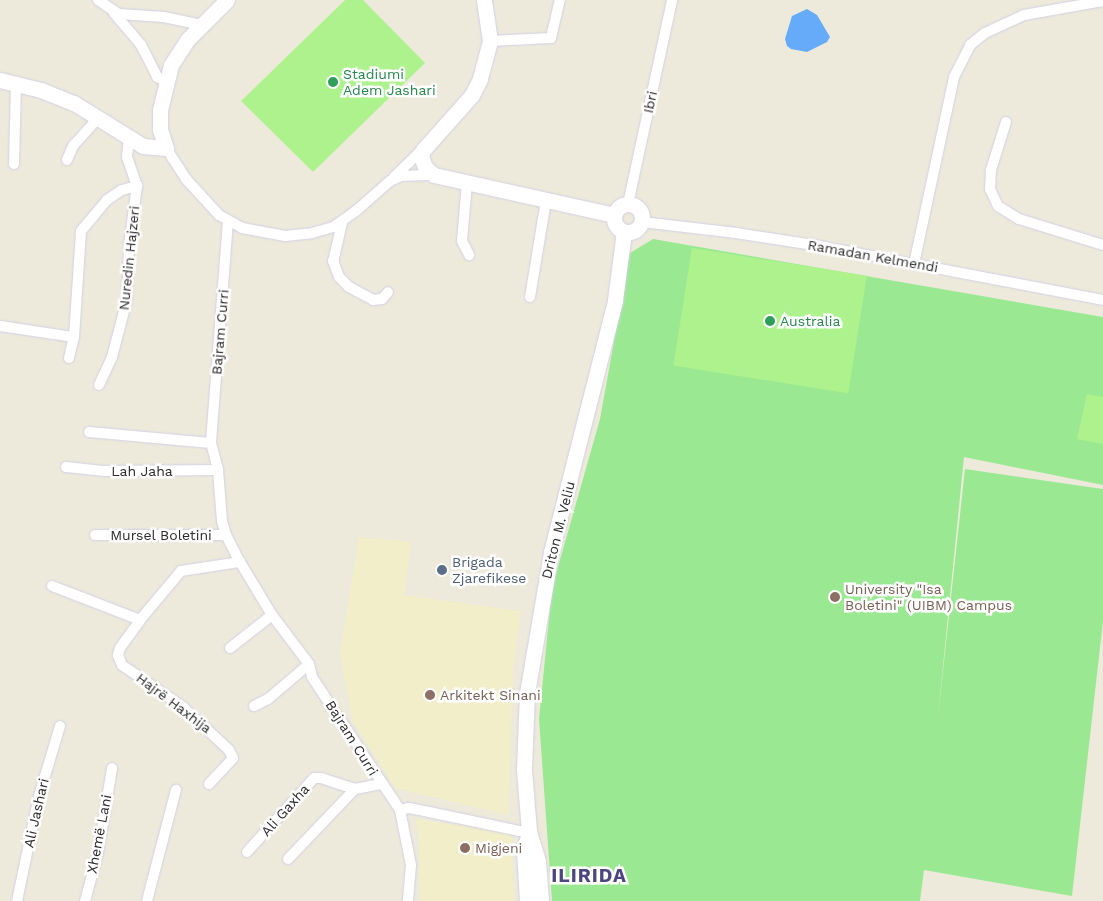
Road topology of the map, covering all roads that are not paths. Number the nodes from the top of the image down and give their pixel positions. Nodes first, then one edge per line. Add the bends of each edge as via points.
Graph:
1 (98, 0) edge
2 (227, 0) edge
3 (485, 0) edge
4 (560, 0) edge
5 (672, 0) edge
6 (1103, 1) edge
7 (114, 12) junction
8 (202, 25) junction
9 (490, 41) junction
10 (0, 80) edge
11 (166, 81) junction
12 (16, 84) junction
13 (99, 117) junction
14 (1006, 122) dead end
15 (129, 138) junction
16 (430, 142) junction
17 (166, 148) junction
18 (67, 160) dead end
19 (14, 164) dead end
20 (434, 176) junction
21 (390, 181) junction
22 (467, 183) junction
23 (137, 186) junction
24 (546, 200) junction
25 (628, 204) junction
26 (614, 215) junction
27 (228, 221) junction
28 (642, 222) junction
29 (342, 223) junction
30 (624, 232) junction
31 (1103, 245) edge
32 (469, 255) dead end
33 (914, 264) junction
34 (388, 292) dead end
35 (530, 297) dead end
36 (1103, 300) edge
37 (0, 326) edge
38 (74, 337) junction
39 (69, 358) dead end
40 (99, 385) dead end
41 (90, 432) dead end
42 (211, 443) junction
43 (66, 467) dead end
44 (218, 470) junction
45 (226, 534) junction
46 (95, 535) dead end
47 (240, 562) junction
48 (52, 586) dead end
49 (272, 615) junction
50 (140, 620) junction
51 (230, 648) dead end
52 (309, 664) junction
53 (254, 706) dead end
54 (60, 726) dead end
55 (112, 768) dead end
56 (209, 784) dead end
57 (380, 784) junction
58 (355, 789) junction
59 (176, 790) dead end
60 (400, 810) junction
61 (529, 832) junction
62 (247, 852) dead end
63 (288, 859) dead end
64 (17, 901) edge
65 (85, 901) edge
66 (147, 901) edge
67 (408, 901) edge
68 (526, 901) edge
69 (541, 901) edge

1 - 7 street
2 - 8 street
3 - 9 street
4 - 9 street via 551,38
5 - 25 street, Ibri
6 - 33 street via 1024,15 970,45 954,77
7 - 8 street
7 - 11 street via 141,45 157,77
8 - 11 street via 179,51
9 - 16 street via 483,71 472,95
10 - 12 street
11 - 17 street via 160,129
12 - 13 street via 74,103
12 - 19 street
13 - 15 street
13 - 18 street via 73,146
14 - 31 street via 991,170 990,189 998,206 1019,219
15 - 17 street via 148,148
15 - 23 street, Nuredin Hajzeri via 127,157
16 - 20 street via 421,156 425,168
16 - 21 street
17 - 27 street via 186,179 209,206
20 - 21 street via 406,175
20 - 22 street
21 - 29 street
22 - 24 street
22 - 32 street via 462,241
23 - 38 street, Nuredin Hajzeri via 122,190 107,200 82,231
23 - 40 street, Nuredin Hajzeri via 129,245 127,300 112,358
24 - 26 street
24 - 35 street
25 - 26 street via 619,207
25 - 28 street via 639,210
26 - 30 street via 617,227
27 - 29 street via 262,233 285,236 312,234
27 - 42 street, Bajram Curri
28 - 30 street via 636,230
28 - 33 street, Ramadan Kelmendi via 736,233
29 - 34 street via 333,261 339,277 349,287 373,300
30 - 61 street, Driton M. Veliu via 615,300 551,552 528,684 524,770
33 - 36 street, Ramadan Kelmendi
37 - 38 street
38 - 39 street, Nuredin Hajzeri
41 - 42 street
42 - 44 street, Bajram Curri
43 - 44 street, Lah Jaha via 103,471
44 - 45 street, Bajram Curri
45 - 46 street, Mursel Boletini
45 - 47 street, Bajram Curri
47 - 49 street, Bajram Curri
47 - 50 street, Hajrë Haxhija via 181,571
48 - 50 street
49 - 51 street
49 - 52 street, Bajram Curri
50 - 56 street, Hajrë Haxhija via 120,648 119,661 183,707 229,750 233,758
52 - 53 street via 268,699
52 - 57 street, Bajram Curri via 312,677 359,745
54 - 64 street, Ali Jashari via 39,796
55 - 65 street, Xhemë Lani via 98,853
57 - 58 street, Ali Gaxha
57 - 60 street, Bajram Curri
58 - 62 street, Ali Gaxha via 314,778
58 - 63 street
59 - 66 street
60 - 61 street via 410,808
60 - 67 street, Bajram Curri via 411,865
61 - 68 street, Driton M. Veliu via 524,850
61 - 69 street, Driton M. Veliu via 538,861

